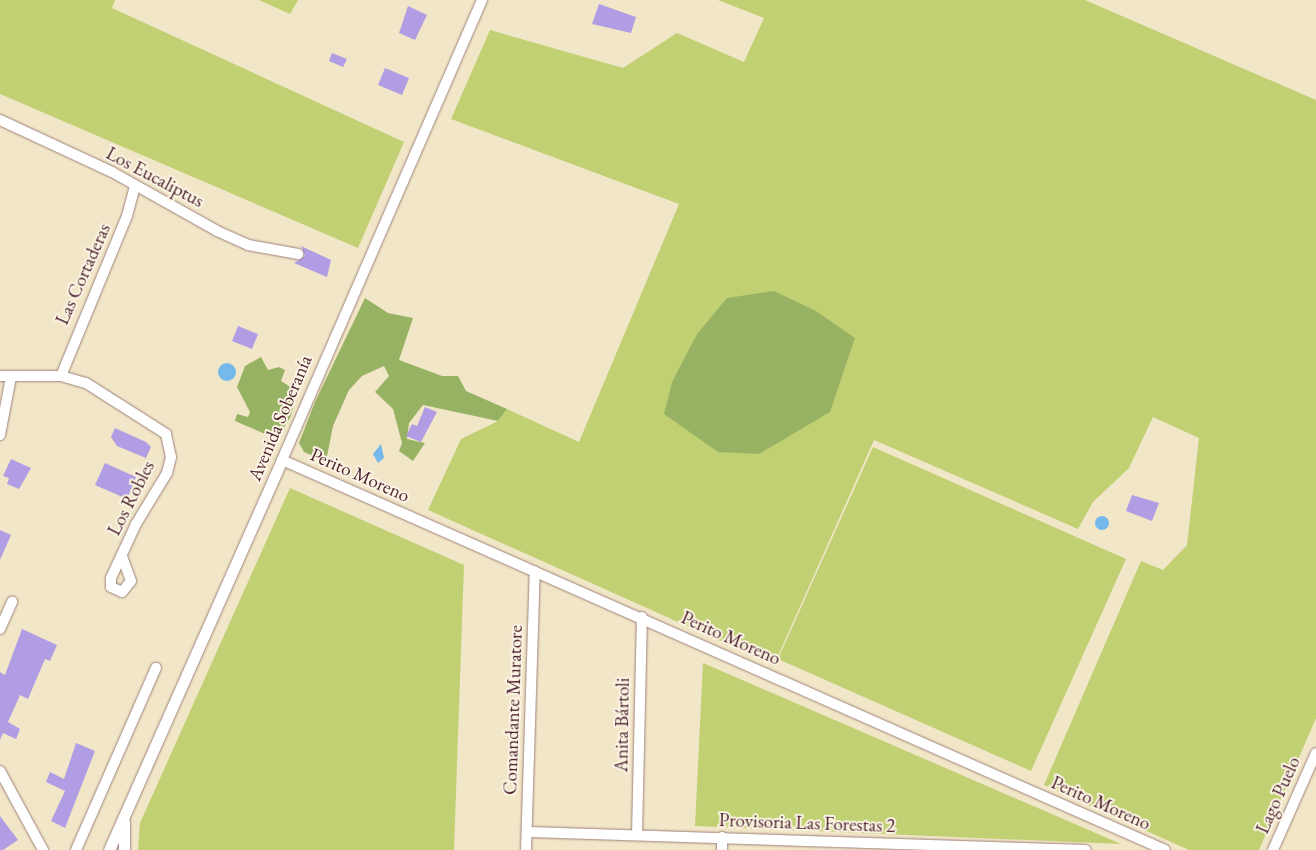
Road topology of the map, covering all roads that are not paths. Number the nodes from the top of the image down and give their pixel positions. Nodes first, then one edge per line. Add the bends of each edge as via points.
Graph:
1 (482, 0) edge
2 (0, 120) edge
3 (134, 186) junction
4 (298, 254) dead end
5 (0, 376) edge
6 (61, 376) junction
7 (11, 377) junction
8 (0, 435) edge
9 (282, 460) junction
10 (122, 556) dead end
11 (535, 571) junction
12 (12, 602) dead end
13 (642, 617) junction
14 (0, 629) edge
15 (156, 668) dead end
16 (1316, 753) edge
17 (0, 771) edge
18 (125, 815) junction
19 (527, 832) junction
20 (637, 835) junction
21 (722, 837) junction
22 (921, 847) edge
23 (43, 850) edge
24 (76, 850) edge
25 (110, 850) edge
26 (124, 850) edge
27 (526, 850) edge
28 (722, 850) edge
29 (1086, 850) edge
30 (1165, 850) edge
31 (1273, 850) edge

1 - 9 street, Avenida Soberanía
2 - 3 street, Los Eucaliptus via 32,132
3 - 4 street, Los Eucaliptus via 248,244
3 - 6 street, Las Cortaderas via 127,216
5 - 7 street
6 - 7 street
6 - 10 street, Los Robles via 86,383 161,428 170,445 167,472
7 - 8 street
9 - 11 street, Perito Moreno
9 - 18 street, Avenida Soberanía
11 - 13 street, Perito Moreno
11 - 19 street, Comandante Muratore
12 - 14 street
13 - 20 street, Anita Bártoli
13 - 30 street, Perito Moreno
15 - 24 street
16 - 31 street, Lago Puelo
17 - 23 street
18 - 25 street, Avenida Soberanía
18 - 26 street
19 - 20 street, Provisoria Las Forestas 2
19 - 27 street, Comandante Muratore
20 - 21 street, Provisoria Las Forestas 2
21 - 22 street, Provisoria Las Forestas 2
21 - 28 street
22 - 29 street, Provisoria Las Forestas 2

